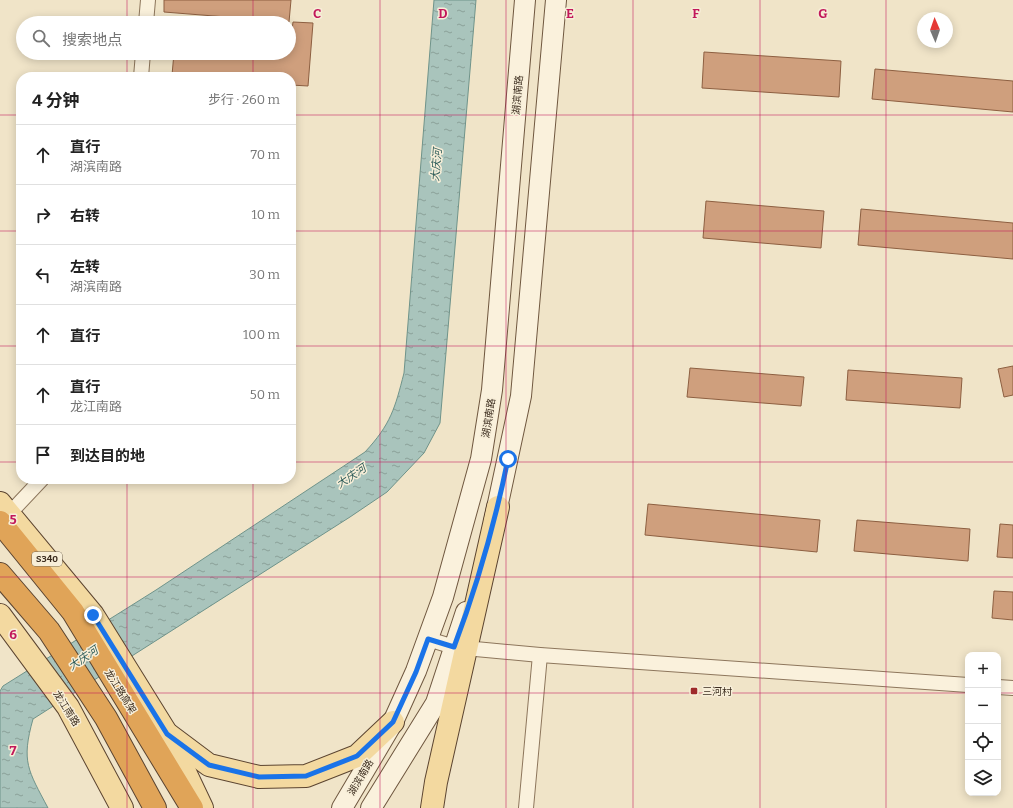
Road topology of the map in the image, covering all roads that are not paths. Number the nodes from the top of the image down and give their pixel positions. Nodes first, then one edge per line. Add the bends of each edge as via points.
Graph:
1 (148, 0) edge
2 (525, 0) edge
3 (556, 0) edge
4 (147, 16) edge
5 (143, 60) edge
6 (142, 72) edge
7 (36, 484) edge
8 (498, 507) joint
9 (3, 513) edge
10 (0, 574) edge
11 (0, 616) edge
12 (428, 639) junction
13 (461, 648) junction
14 (540, 655) junction
15 (965, 685) edge
16 (1001, 687) edge
17 (1013, 688) edge
18 (393, 722) junction
19 (167, 734) junction
20 (122, 808) edge
21 (155, 808) edge
22 (192, 808) edge
23 (202, 808) edge
24 (214, 808) edge
25 (342, 808) edge
26 (371, 808) edge
27 (432, 808) edge
28 (526, 808) edge

1 - 4 street
2 - 12 main road, 湖滨南路 via 492,390 482,458 443,597
3 - 8 main road via 521,396
5 - 6 street
7 - 9 street
8 - 13 main road
9 - 19 main road, S340 via 93,615
9 - 22 highway, 龙江路高架 via 73,612
10 - 21 highway via 49,631 106,718
11 - 20 main road, 龙江南路 via 68,707
12 - 13 street
12 - 18 main road, 湖滨南路
13 - 14 street
13 - 26 main road via 436,703
13 - 27 main road
14 - 15 street
14 - 28 street
16 - 17 street
18 - 19 main road via 357,756 306,776 259,777 209,765
18 - 25 main road, 湖滨南路
19 - 23 main road
19 - 24 main road

